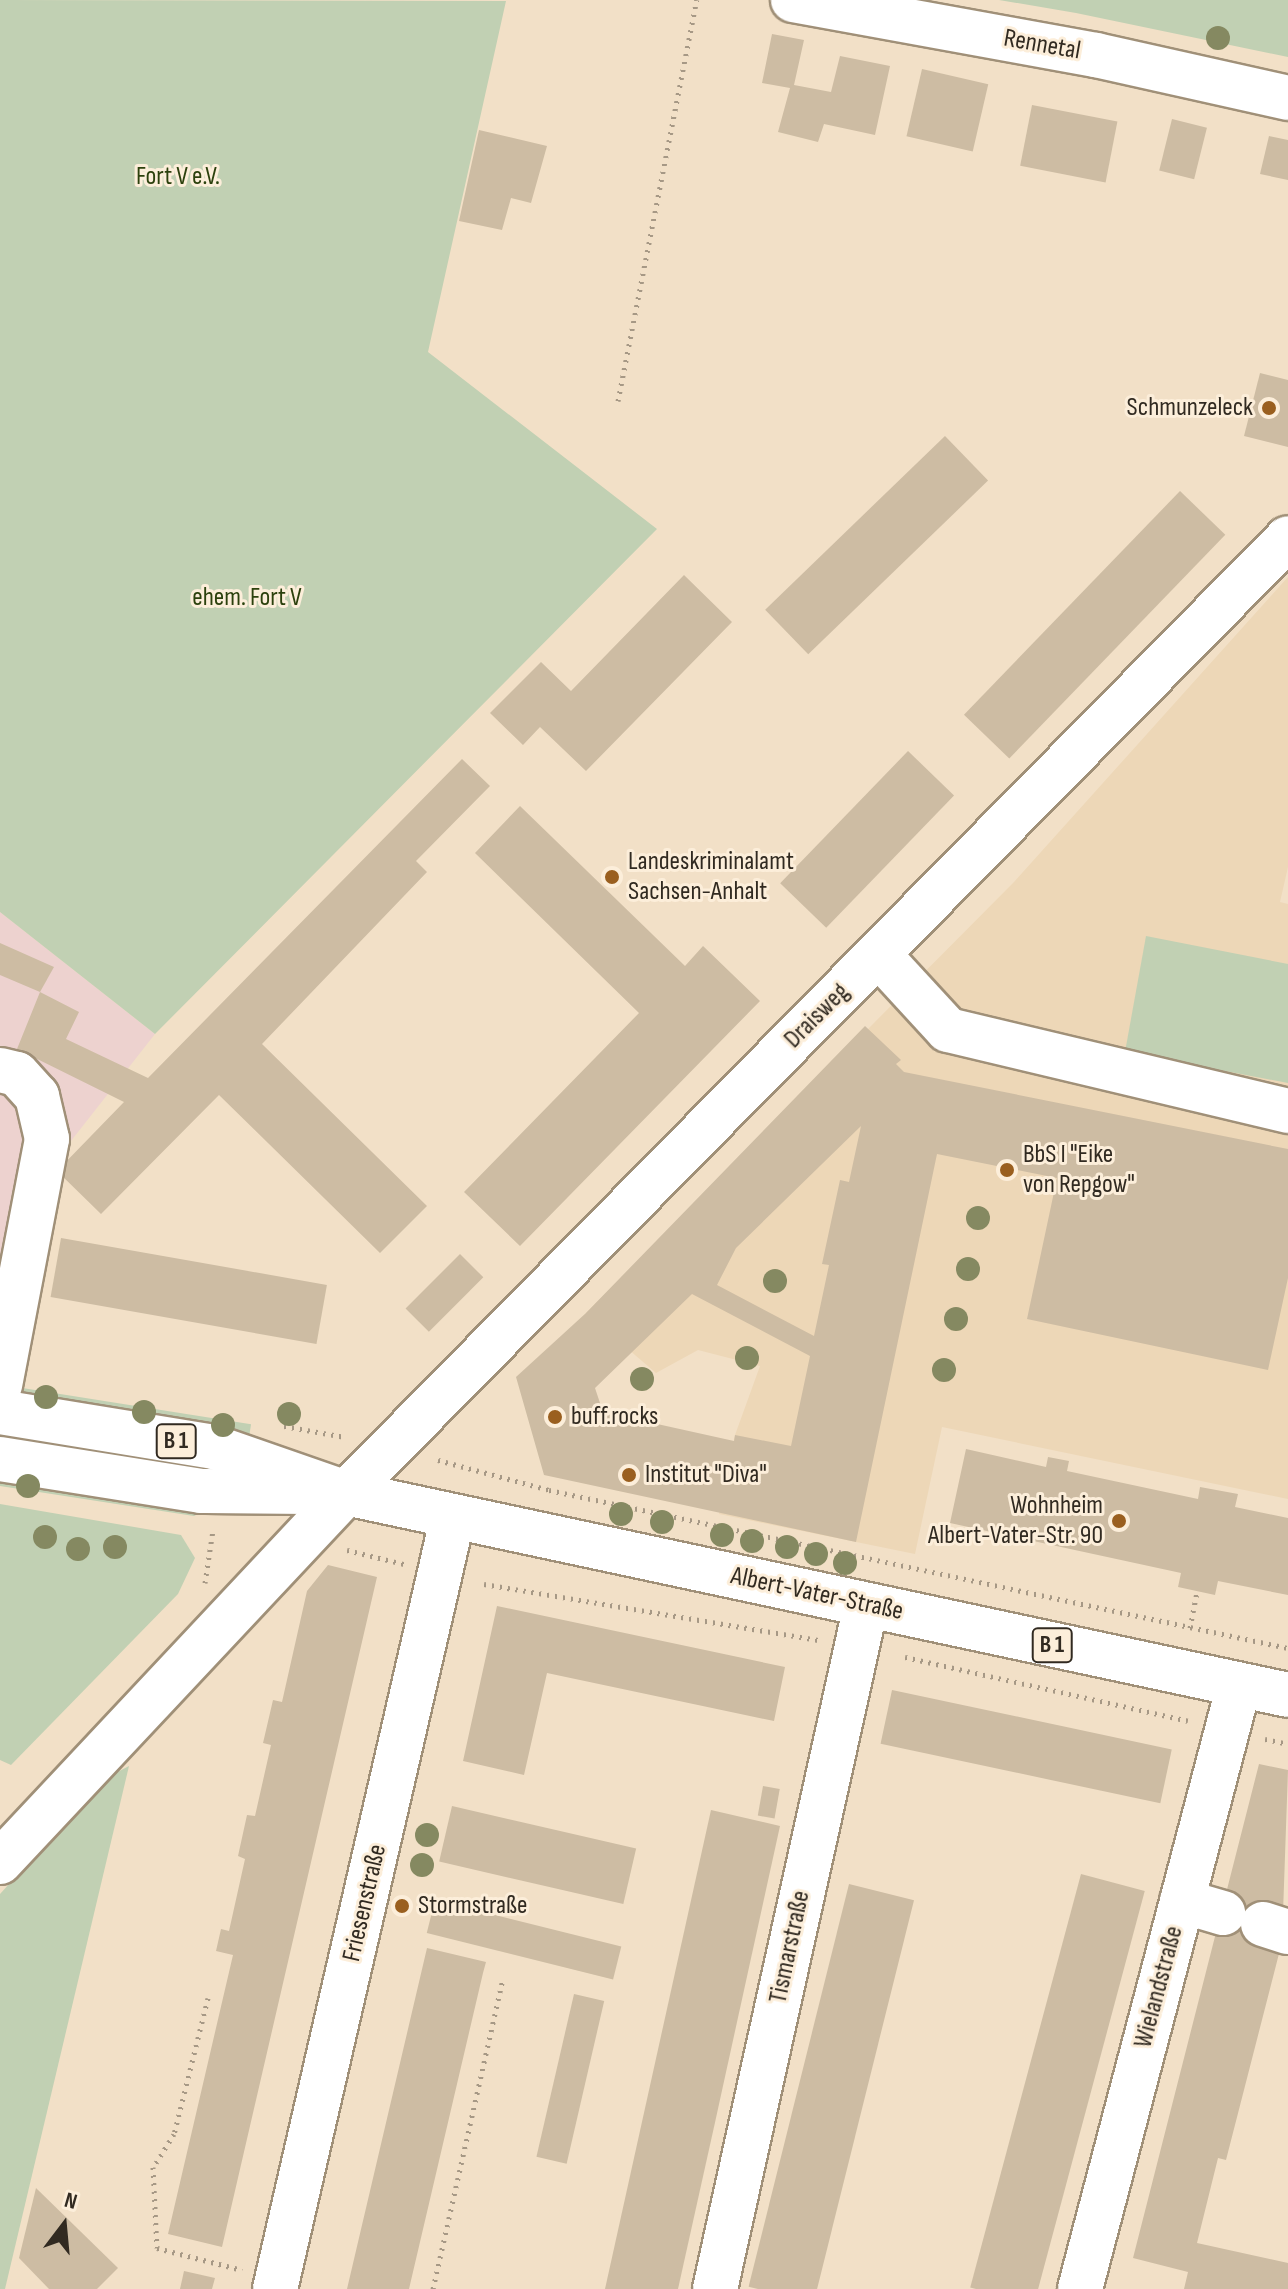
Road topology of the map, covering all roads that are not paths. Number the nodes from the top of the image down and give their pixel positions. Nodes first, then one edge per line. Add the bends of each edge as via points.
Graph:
1 (793, 0) edge
2 (1288, 98) edge
3 (1288, 538) edge
4 (878, 954) junction
5 (0, 1070) edge
6 (1288, 1111) edge
7 (0, 1385) edge
8 (0, 1412) edge
9 (0, 1459) edge
10 (346, 1493) junction
11 (453, 1516) junction
12 (866, 1605) junction
13 (1239, 1685) junction
14 (1288, 1695) edge
15 (0, 1862) edge
16 (1182, 1901) junction
17 (1258, 1923) edge
18 (276, 2284) edge
19 (715, 2289) edge
20 (1080, 2289) edge

1 - 2 street, Rennetal via 1096,55
3 - 4 street, Draisweg
4 - 6 street via 948,1030
4 - 10 street, Draisweg
5 - 7 street via 17,1074 37,1096 47,1147
8 - 10 street, Albert-Vater-Straße / B 1 via 214,1447
9 - 10 street, Albert-Vater-Straße / B 1 via 201,1491
10 - 11 street, Albert-Vater-Straße / B 1
10 - 15 street
11 - 12 street, Albert-Vater-Straße / B 1
11 - 18 street, Friesenstraße
12 - 13 street, Albert-Vater-Straße / B 1
12 - 19 street, Tismarstraße
13 - 14 street, Albert-Vater-Straße / B 1
13 - 16 street, Wielandstraße
16 - 17 street
16 - 20 street, Wielandstraße

